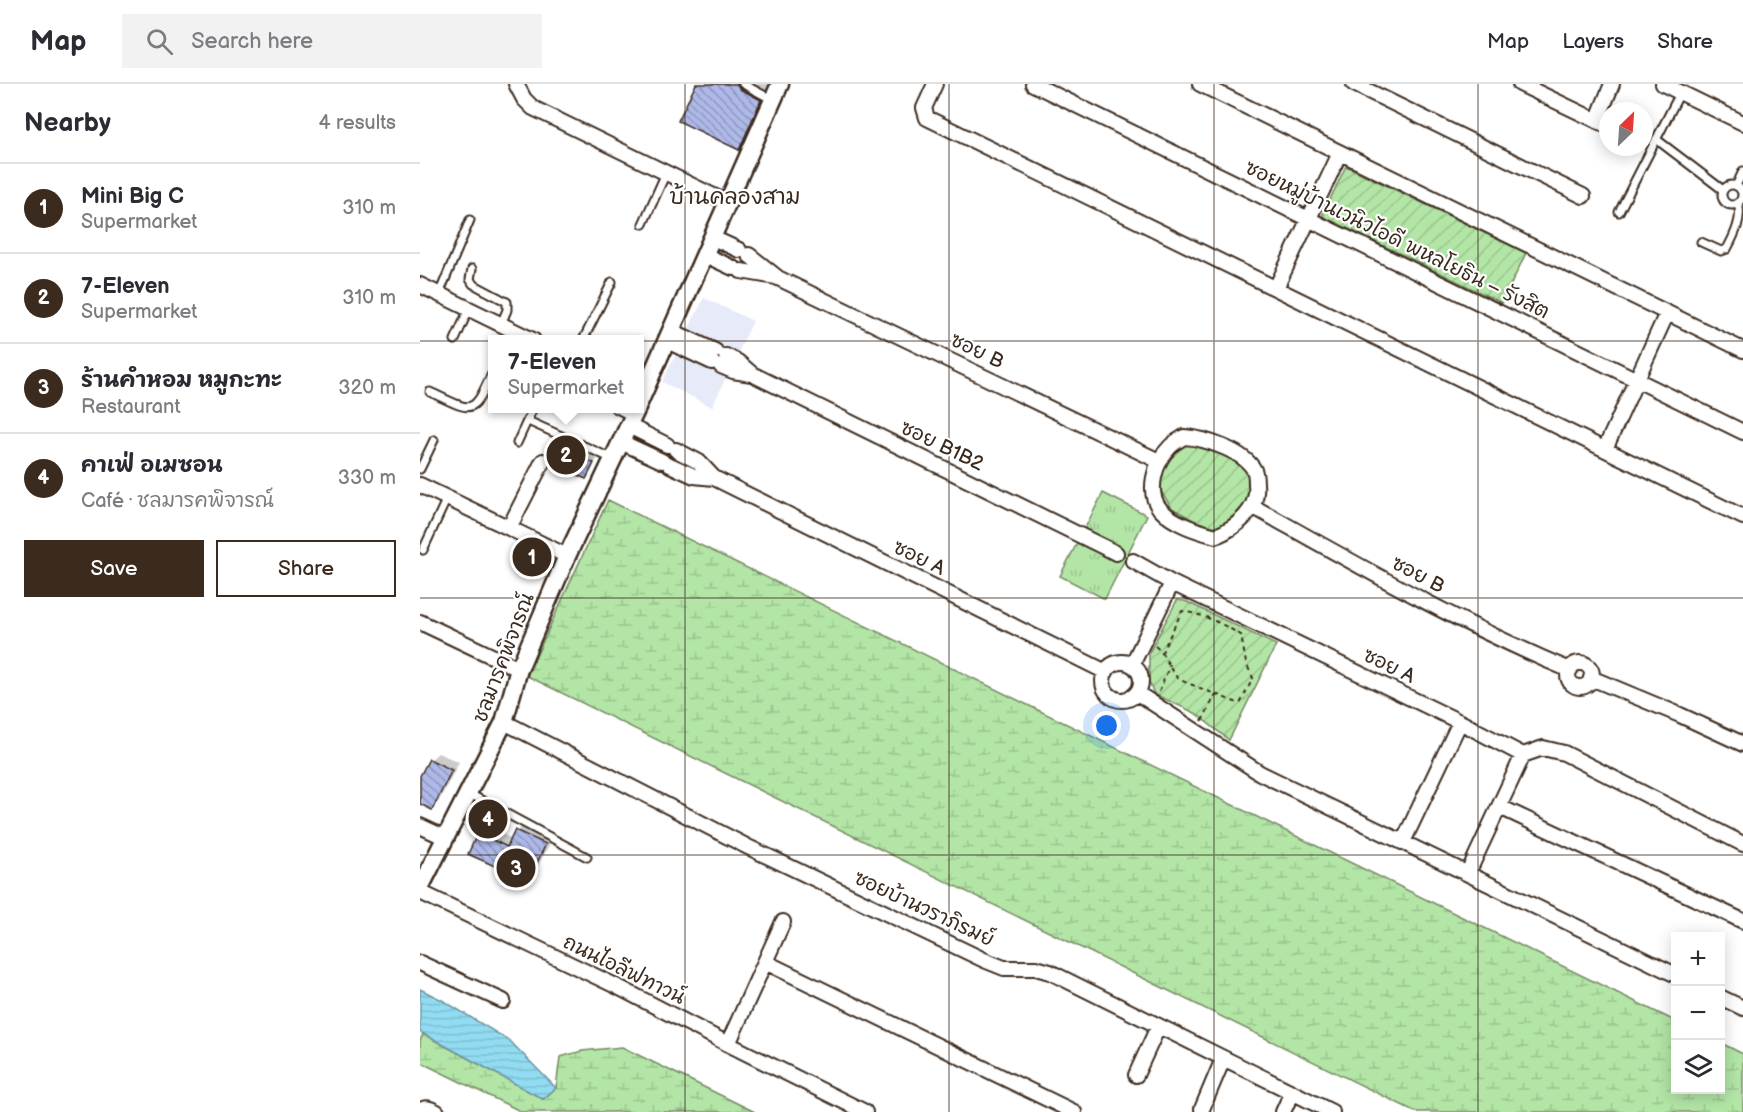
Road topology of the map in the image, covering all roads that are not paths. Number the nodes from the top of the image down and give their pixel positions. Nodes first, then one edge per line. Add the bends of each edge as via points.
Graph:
1 (516, 84) edge
2 (743, 84) edge
3 (780, 84) edge
4 (935, 84) edge
5 (1033, 84) edge
6 (1200, 84) edge
7 (1354, 84) edge
8 (1520, 84) edge
9 (1612, 84) edge
10 (1662, 84) edge
11 (1541, 88) edge
12 (1680, 93) junction
13 (773, 100) junction
14 (1608, 102) edge
15 (1599, 122) edge
16 (1743, 123) edge
17 (1656, 140) junction
18 (1340, 153) junction
19 (1743, 171) edge
20 (666, 173) junction
21 (1736, 186) junction
22 (1723, 190) junction
23 (1583, 196) dead end
24 (728, 203) junction
25 (1738, 204) junction
26 (1619, 212) dead end
27 (1309, 218) junction
28 (470, 220) dead end
29 (643, 224) dead end
30 (713, 238) junction
31 (1701, 242) dead end
32 (705, 255) junction
33 (472, 269) dead end
34 (778, 278) junction
35 (612, 282) dead end
36 (420, 285) edge
37 (1276, 288) junction
38 (439, 294) junction
39 (469, 309) junction
40 (1667, 313) junction
41 (507, 331) edge
42 (585, 335) edge
43 (669, 336) junction
44 (455, 340) dead end
45 (1743, 350) edge
46 (1637, 379) junction
47 (488, 383) edge
48 (644, 391) edge
49 (430, 393) dead end
50 (531, 413) edge
51 (634, 413) edge
52 (643, 413) edge
53 (528, 420) junction
54 (1743, 432) edge
55 (434, 440) dead end
56 (621, 442) junction
57 (517, 443) dead end
58 (1605, 449) junction
59 (613, 459) junction
60 (1159, 460) junction
61 (543, 461) dead end
62 (420, 469) edge
63 (714, 478) junction
64 (420, 485) edge
65 (447, 498) junction
66 (1252, 506) junction
67 (1743, 517) edge
68 (509, 528) junction
69 (423, 550) dead end
70 (1116, 553) dead end
71 (567, 556) junction
72 (1133, 561) dead end
73 (1172, 583) junction
74 (420, 622) edge
75 (1132, 665) junction
76 (519, 669) junction
77 (1106, 672) junction
78 (1137, 693) junction
79 (504, 722) junction
80 (1460, 722) junction
81 (1743, 744) edge
82 (1523, 755) junction
83 (468, 793) junction
84 (1500, 807) junction
85 (420, 826) edge
86 (446, 838) junction
87 (1403, 842) junction
88 (1743, 844) edge
89 (587, 857) dead end
90 (1468, 873) junction
91 (421, 883) edge
92 (1743, 921) edge
93 (783, 922) dead end
94 (765, 962) junction
95 (420, 963) edge
96 (1671, 973) edge
97 (1725, 999) edge
98 (504, 1001) dead end
99 (1743, 1008) edge
100 (1158, 1027) junction
101 (728, 1044) junction
102 (1223, 1059) junction
103 (1136, 1075) dead end
104 (1292, 1092) junction
105 (1202, 1109) dead end
106 (420, 1111) edge
107 (437, 1112) edge
108 (865, 1112) edge
109 (1074, 1112) edge
110 (1283, 1112) edge
111 (1332, 1112) edge

1 - 20 street via 533,108
2 - 13 lane
3 - 13 street, ชลมารคพิจารณ์
4 - 37 street via 924,108 927,118
5 - 27 street, ซอยหมู่บ้านเวนิวไอดี พหลโยธิน – รังสิต
6 - 18 street
7 - 23 street
8 - 11 street
9 - 14 street
10 - 12 street
11 - 15 street
12 - 16 street
12 - 17 lane
13 - 24 street, ชลมารคพิจารณ์
17 - 22 lane
17 - 26 lane
18 - 27 street
18 - 40 street
19 - 21 lane
20 - 24 street
20 - 29 lane
21 - 22 lane
21 - 25 lane via 1743,196
22 - 25 lane via 1725,203
24 - 30 street, ชลมารคพิจารณ์
25 - 31 lane via 1740,219 1727,249 1721,251
27 - 37 street
27 - 46 street, ซอยหมู่บ้านเวนิวไอดี พหลโยธิน – รังสิต
28 - 38 lane
30 - 32 street, ชลมารคพิจารณ์
30 - 34 street, ซอย B via 744,253
32 - 34 street, ซอย B via 737,270
32 - 43 street, ชลมารคพิจารณ์
33 - 41 lane via 473,284 507,302
34 - 60 street, ซอย B
35 - 42 lane
36 - 38 street
37 - 58 street
38 - 39 street
39 - 41 street
39 - 44 lane
40 - 45 street
40 - 46 street
43 - 48 street, ชลมารคพิจารณ์
43 - 70 street, ซอย B1B2 via 718,359 738,362 752,374
46 - 54 street, ซอยหมู่บ้านเวนิวไอดี พหลโยธิน – รังสิต
46 - 58 street
47 - 49 lane via 482,397 469,408
50 - 53 lane
51 - 56 street, ชลมารคพิจารณ์
52 - 63 street, ซอย A via 672,448 699,462
53 - 57 lane
53 - 59 lane
55 - 62 lane
56 - 59 street, ชลมารคพิจารณ์
56 - 63 street, ซอย A via 694,476
58 - 67 street
59 - 71 street, ชลมารคพิจารณ์
60 - 66 street via 1184,437 1199,437 1218,444 1247,461 1255,471 1257,489
60 - 66 street via 1154,492 1159,508 1187,526 1216,536 1243,520
61 - 68 street
63 - 77 street, ซอย A
64 - 65 street
65 - 68 street
65 - 69 lane
66 - 81 street, ซอย B via 1491,635 1570,670 1579,664 1586,665 1591,678
68 - 71 street
71 - 76 street, ชลมารคพิจารณ์
72 - 73 street, ซอย A
73 - 75 street
73 - 80 street, ซอย A
74 - 76 street
75 - 77 street via 1120,662
75 - 78 street via 1141,681
76 - 79 street, ชลมารคพิจารณ์
77 - 78 street via 1104,684 1110,695 1121,700
78 - 87 street via 1260,773
79 - 83 street, ชลมารคพิจารณ์
79 - 100 street, ซอยบ้านวราภิรมย์ via 748,847 984,960 1004,968 1050,972
80 - 82 street, ซอย A
80 - 87 street
82 - 84 street
82 - 88 street via 1543,748 1564,753
83 - 86 street, ชลมารคพิจารณ์
83 - 89 lane
84 - 90 street
84 - 92 street
85 - 86 street
86 - 91 street, ชลมารคพิจารณ์
87 - 90 street
90 - 96 street
91 - 101 street, ถนนไอลีฟทาวน์
93 - 94 street
94 - 101 street
94 - 109 street
95 - 98 street
97 - 99 street
100 - 102 street, ซอยบ้านวราภิรมย์
100 - 103 street
101 - 108 street, ถนนไอลีฟทาวน์
102 - 104 street, ซอยบ้านวราภิรมย์
102 - 105 street
104 - 110 street
104 - 111 street, ซอยบ้านวราภิรมย์
106 - 107 street via 430,1108

